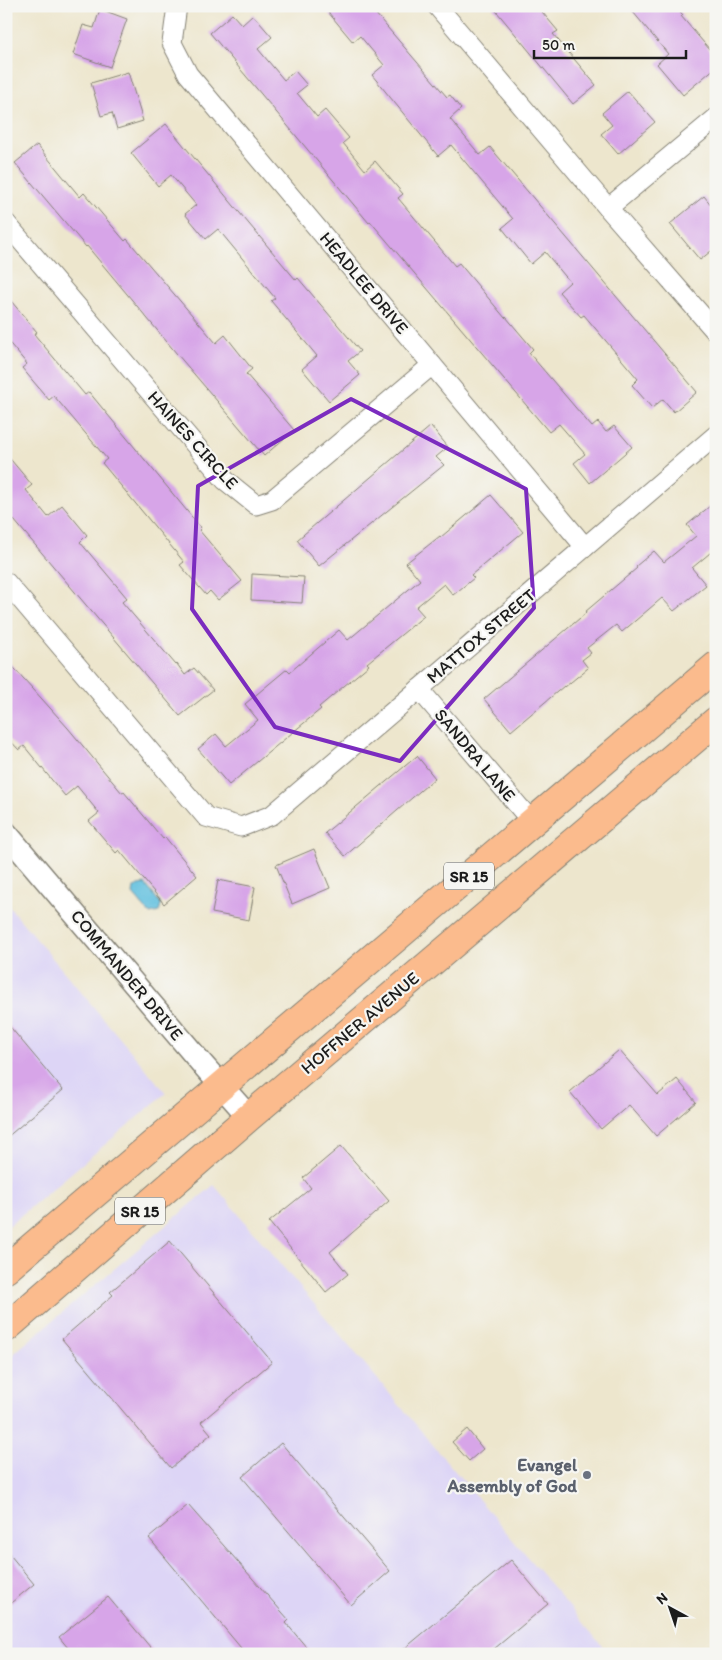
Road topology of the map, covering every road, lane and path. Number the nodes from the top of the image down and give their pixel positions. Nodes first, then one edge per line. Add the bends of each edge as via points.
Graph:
1 (177, 6) edge
2 (437, 6) edge
3 (716, 118) edge
4 (608, 208) junction
5 (6, 223) edge
6 (716, 332) edge
7 (432, 365) junction
8 (716, 435) edge
9 (585, 547) junction
10 (6, 582) edge
11 (716, 666) edge
12 (419, 689) junction
13 (716, 721) edge
14 (532, 822) junction
15 (6, 833) edge
16 (221, 1086) junction
17 (249, 1117) junction
18 (6, 1269) edge
19 (6, 1328) edge

1 - 7 street, HEADLEE DRIVE via 172,43 188,74
2 - 4 street
3 - 4 street
4 - 6 street
5 - 7 street, HAINES CIRCLE via 225,480 256,505 272,500
7 - 9 street, HEADLEE DRIVE
8 - 9 street, MATTOX STREET
9 - 12 street, MATTOX STREET
10 - 12 street, MATTOX STREET via 206,817 242,827 272,816
11 - 14 main road, SR 15
12 - 14 street, SANDRA LANE
13 - 17 main road, HOFFNER AVENUE / SR 15
14 - 16 main road, SR 15
15 - 16 street, COMMANDER DRIVE
16 - 17 street, COMMANDER DRIVE
16 - 18 main road, SR 15
17 - 19 main road, HOFFNER AVENUE / SR 15

